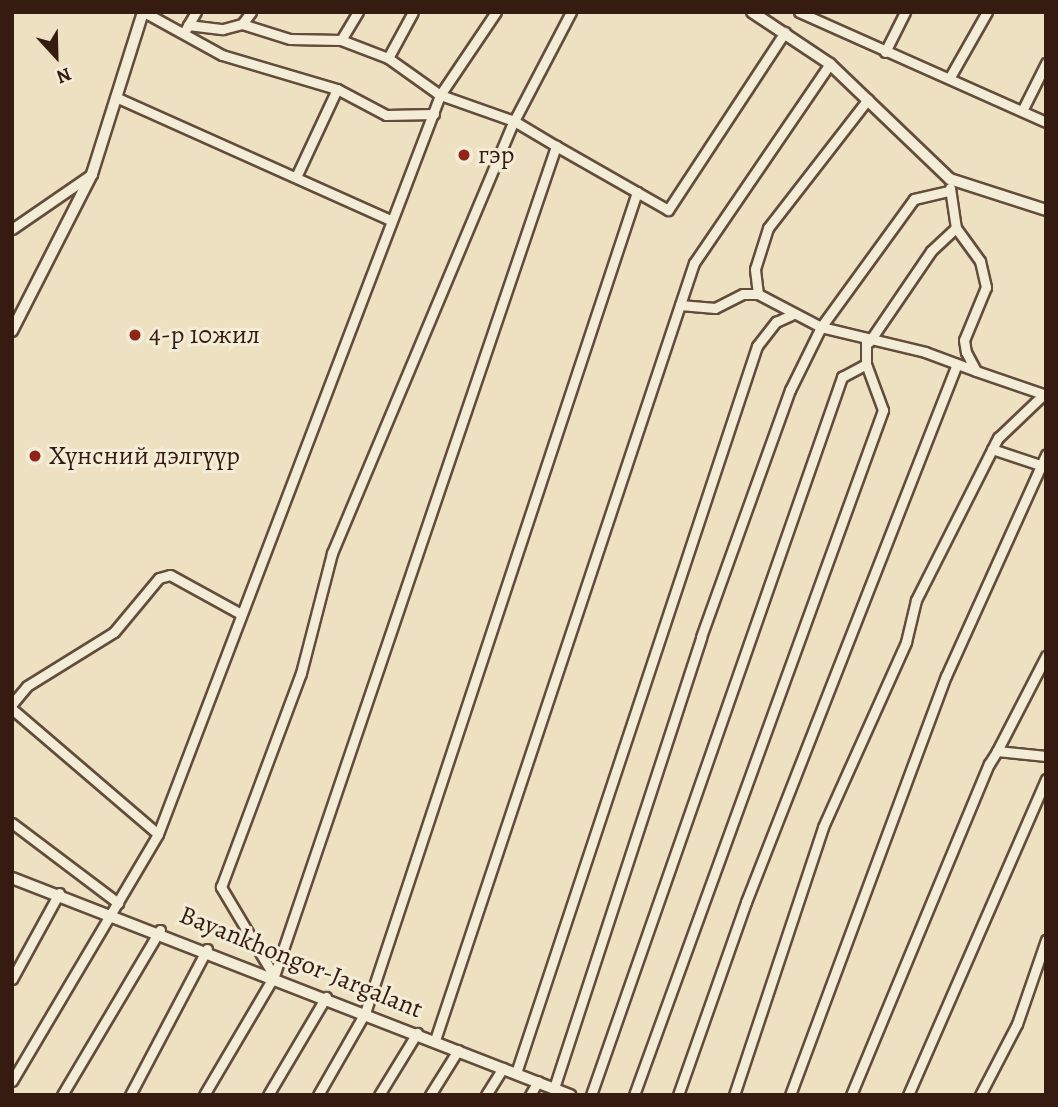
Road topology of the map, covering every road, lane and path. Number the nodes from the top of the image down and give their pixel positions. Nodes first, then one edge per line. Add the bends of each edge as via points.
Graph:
1 (143, 12) edge
2 (196, 12) edge
3 (250, 12) edge
4 (358, 12) edge
5 (413, 12) edge
6 (496, 12) edge
7 (571, 12) edge
8 (799, 12) edge
9 (905, 12) edge
10 (987, 12) edge
11 (754, 13) edge
12 (242, 23) junction
13 (186, 29) junction
14 (785, 32) junction
15 (341, 40) junction
16 (885, 52) junction
17 (388, 58) junction
18 (1046, 63) edge
19 (831, 64) junction
20 (950, 77) junction
21 (337, 89) junction
22 (440, 95) junction
23 (120, 99) junction
24 (868, 99) junction
25 (1022, 111) junction
26 (434, 114) junction
27 (513, 121) junction
28 (1046, 121) edge
29 (556, 146) junction
30 (92, 174) junction
31 (296, 177) junction
32 (950, 185) junction
33 (637, 192) junction
34 (1046, 210) edge
35 (391, 220) junction
36 (956, 228) junction
37 (12, 229) edge
38 (758, 294) junction
39 (680, 305) junction
40 (791, 316) junction
41 (821, 327) junction
42 (12, 331) edge
43 (867, 342) junction
44 (866, 364) junction
45 (957, 364) junction
46 (976, 371) junction
47 (1045, 394) edge
48 (992, 449) junction
49 (1046, 455) edge
50 (1042, 466) edge
51 (241, 614) junction
52 (1046, 656) edge
53 (12, 704) edge
54 (12, 709) edge
55 (997, 751) junction
56 (1046, 756) edge
57 (1046, 779) edge
58 (12, 823) edge
59 (158, 834) junction
60 (12, 878) edge
61 (59, 893) junction
62 (118, 903) junction
63 (111, 914) junction
64 (160, 930) junction
65 (1046, 940) edge
66 (207, 949) junction
67 (274, 976) junction
68 (12, 979) edge
69 (326, 997) junction
70 (365, 1013) junction
71 (417, 1033) junction
72 (435, 1040) junction
73 (458, 1050) junction
74 (503, 1068) junction
75 (516, 1073) junction
76 (12, 1081) edge
77 (538, 1081) junction
78 (554, 1088) junction
79 (62, 1095) edge
80 (130, 1095) edge
81 (204, 1095) edge
82 (268, 1095) edge
83 (318, 1095) edge
84 (379, 1095) edge
85 (430, 1095) edge
86 (486, 1095) edge
87 (530, 1095) edge
88 (570, 1095) edge
89 (591, 1095) edge
90 (634, 1095) edge
91 (678, 1095) edge
92 (734, 1095) edge
93 (790, 1095) edge
94 (851, 1095) edge
95 (908, 1095) edge
96 (980, 1095) edge

1 - 13 street
1 - 23 street
2 - 13 street
3 - 12 street
4 - 15 street
5 - 17 street
6 - 22 street
7 - 27 street
8 - 16 street
9 - 16 street
10 - 20 street
11 - 14 street
12 - 13 street
12 - 15 street via 290,39
13 - 21 street via 222,55
14 - 19 street
14 - 33 street via 668,210
15 - 17 street
16 - 20 street
17 - 22 street
18 - 25 street
19 - 24 street
19 - 39 street via 694,263
20 - 25 street
21 - 26 street via 386,115
21 - 31 street
22 - 26 street
22 - 27 street
23 - 30 street
23 - 31 street
24 - 32 street
24 - 38 street via 768,229 755,269
25 - 28 street
26 - 35 street
27 - 29 street
27 - 67 street via 332,553 301,673 221,887
29 - 33 street
29 - 67 street
30 - 37 street
30 - 42 street
31 - 35 street
32 - 34 street
32 - 36 street
32 - 41 street via 914,199
33 - 70 street
35 - 51 street
36 - 43 street via 931,251
36 - 46 street via 980,261 986,287 964,340
38 - 39 street via 743,294 715,308
38 - 40 street
39 - 72 street
40 - 41 street
40 - 75 street via 776,322 757,346
41 - 43 street
41 - 78 street via 790,390 719,587
43 - 44 street
43 - 45 street
44 - 89 street via 842,377
44 - 90 street via 883,410
45 - 46 street
45 - 91 street via 746,902
46 - 47 street
47 - 48 street
48 - 50 street
48 - 92 street via 932,565 906,642 823,827
49 - 50 street
50 - 93 street via 946,676
51 - 53 street via 170,575 159,578 114,632 27,686
51 - 59 street
52 - 55 street
54 - 59 street
55 - 56 street
55 - 94 street
57 - 95 street
58 - 62 street
59 - 62 street
60 - 61 street, Bayankhongor-Jargalant
61 - 63 street, Bayankhongor-Jargalant
61 - 68 street
62 - 63 street
63 - 64 street, Bayankhongor-Jargalant
63 - 76 street
64 - 66 street, Bayankhongor-Jargalant
64 - 79 street
65 - 96 street via 1017,1024
66 - 67 street, Bayankhongor-Jargalant
66 - 80 street
67 - 69 street, Bayankhongor-Jargalant
67 - 81 street
69 - 70 street, Bayankhongor-Jargalant
69 - 82 street
70 - 71 street, Bayankhongor-Jargalant
70 - 83 street
71 - 72 street, Bayankhongor-Jargalant
71 - 84 street
72 - 73 street, Bayankhongor-Jargalant
73 - 74 street, Bayankhongor-Jargalant
73 - 85 street
74 - 75 street, Bayankhongor-Jargalant
74 - 86 street
75 - 77 street, Bayankhongor-Jargalant
77 - 78 street, Bayankhongor-Jargalant
77 - 87 street
78 - 88 street, Bayankhongor-Jargalant

